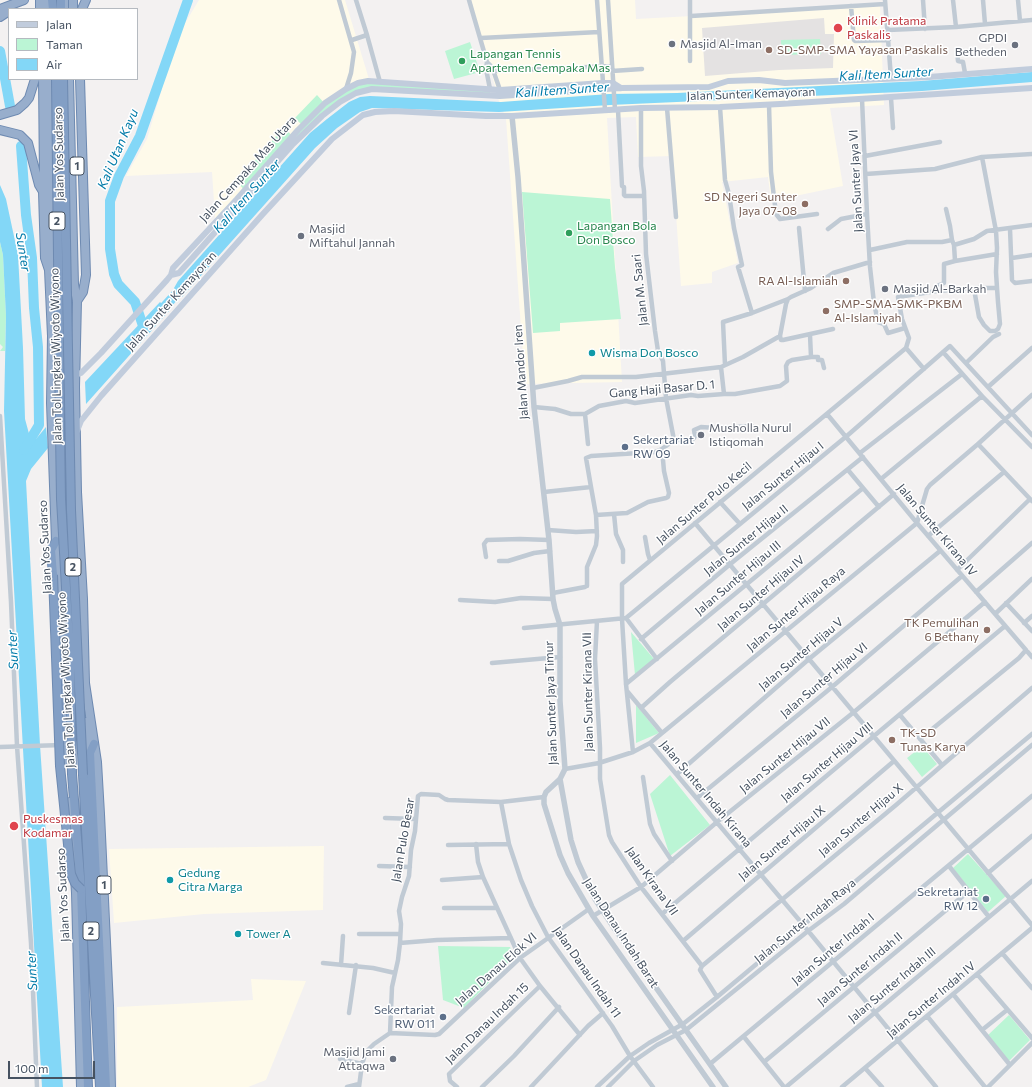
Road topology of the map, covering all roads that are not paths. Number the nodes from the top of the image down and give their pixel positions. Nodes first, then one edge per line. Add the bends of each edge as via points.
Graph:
1 (24, 0) edge
2 (339, 0) edge
3 (356, 0) edge
4 (469, 0) edge
5 (597, 0) edge
6 (608, 0) edge
7 (690, 0) edge
8 (923, 0) edge
9 (953, 0) edge
10 (983, 0) edge
11 (1018, 0) edge
12 (885, 2) edge
13 (851, 6) junction
14 (13, 8) edge
15 (0, 9) edge
16 (598, 16) junction
17 (608, 16) junction
18 (691, 16) junction
19 (1032, 20) edge
20 (1020, 21) junction
21 (986, 24) junction
22 (956, 27) junction
23 (926, 29) junction
24 (888, 30) junction
25 (599, 32) junction
26 (367, 35) junction
27 (481, 38) junction
28 (352, 40) junction
29 (888, 40) junction
30 (957, 50) dead end
31 (690, 61) dead end
32 (487, 62) junction
33 (601, 67) junction
34 (1032, 68) edge
35 (612, 69) junction
36 (642, 69) dead end
37 (494, 71) junction
38 (965, 73) junction
39 (891, 78) junction
40 (35, 80) edge
41 (43, 80) edge
42 (48, 80) edge
43 (56, 80) edge
44 (63, 80) edge
45 (70, 80) edge
46 (76, 80) edge
47 (80, 80) edge
48 (380, 82) junction
49 (603, 88) junction
50 (613, 88) junction
51 (1032, 88) edge
52 (346, 89) junction
53 (490, 89) junction
54 (500, 90) junction
55 (891, 98) junction
56 (862, 99) junction
57 (769, 105) junction
58 (720, 107) junction
59 (641, 108) junction
60 (667, 108) junction
61 (605, 109) junction
62 (616, 109) junction
63 (0, 115) edge
64 (512, 116) junction
65 (893, 128) dead end
66 (2, 130) edge
67 (940, 142) dead end
68 (1032, 154) edge
69 (865, 156) junction
70 (982, 156) junction
71 (866, 174) junction
72 (43, 192) junction
73 (644, 196) junction
74 (946, 210) dead end
75 (817, 214) dead end
76 (867, 214) junction
77 (676, 217) dead end
78 (72, 221) junction
79 (50, 222) junction
80 (1032, 225) edge
81 (799, 228) dead end
82 (828, 229) dead end
83 (1010, 229) junction
84 (996, 231) junction
85 (953, 243) junction
86 (870, 250) junction
87 (997, 254) junction
88 (1032, 255) edge
89 (1012, 258) junction
90 (955, 261) junction
91 (870, 262) junction
92 (49, 270) junction
93 (171, 275) junction
94 (1032, 281) edge
95 (997, 288) junction
96 (965, 289) dead end
97 (937, 290) junction
98 (805, 291) junction
99 (788, 299) junction
100 (76, 301) junction
101 (752, 313) junction
102 (905, 328) junction
103 (833, 329) dead end
104 (997, 333) junction
105 (810, 335) junction
106 (780, 336) junction
107 (906, 348) junction
108 (1032, 348) edge
109 (943, 352) junction
110 (811, 357) junction
111 (966, 363) junction
112 (723, 366) junction
113 (824, 368) dead end
114 (924, 369) junction
115 (664, 373) junction
116 (962, 374) junction
117 (75, 375) junction
118 (533, 388) junction
119 (988, 388) junction
120 (724, 394) junction
121 (1032, 395) edge
122 (982, 396) junction
123 (666, 398) junction
124 (534, 408) junction
125 (586, 414) junction
126 (827, 414) junction
127 (1012, 414) junction
128 (0, 416) edge
129 (77, 419) junction
130 (1006, 420) junction
131 (752, 426) dead end
132 (1032, 435) edge
133 (846, 437) junction
134 (674, 440) junction
135 (588, 444) dead end
136 (978, 444) junction
137 (1032, 447) edge
138 (662, 449) junction
139 (862, 455) junction
140 (848, 470) junction
141 (1004, 472) junction
142 (881, 479) junction
143 (591, 486) junction
144 (863, 488) junction
145 (544, 492) junction
146 (894, 494) junction
147 (1031, 500) edge
148 (720, 502) junction
149 (879, 508) junction
150 (614, 514) junction
151 (596, 515) junction
152 (695, 523) junction
153 (740, 524) junction
154 (915, 525) junction
155 (548, 530) junction
156 (597, 531) junction
157 (928, 536) junction
158 (645, 537) dead end
159 (549, 540) junction
160 (56, 541) junction
161 (1032, 543) edge
162 (714, 546) junction
163 (550, 551) junction
164 (940, 551) junction
165 (486, 557) dead end
166 (650, 560) junction
167 (499, 561) dead end
168 (623, 562) dead end
169 (730, 564) junction
170 (957, 570) junction
171 (962, 576) junction
172 (1032, 579) edge
173 (746, 584) junction
174 (976, 592) junction
175 (553, 596) junction
176 (460, 600) dead end
177 (985, 602) junction
178 (1006, 603) junction
179 (763, 604) junction
180 (995, 614) junction
181 (1032, 616) edge
182 (624, 619) junction
183 (597, 621) junction
184 (1024, 623) junction
185 (560, 625) junction
186 (1005, 626) junction
187 (524, 628) dead end
188 (786, 631) junction
189 (1032, 631) edge
190 (642, 639) junction
191 (1026, 650) junction
192 (560, 657) junction
193 (1032, 657) edge
194 (657, 659) junction
195 (809, 659) junction
196 (492, 663) dead end
197 (85, 683) junction
198 (626, 684) junction
199 (832, 687) junction
200 (1032, 688) edge
201 (627, 691) junction
202 (84, 696) junction
203 (68, 697) dead end
204 (641, 708) junction
205 (854, 712) junction
206 (900, 715) junction
207 (662, 733) junction
208 (1032, 734) edge
209 (873, 736) junction
210 (920, 739) junction
211 (650, 743) junction
212 (67, 744) junction
213 (94, 744) junction
214 (1032, 745) edge
215 (19, 746) junction
216 (0, 747) edge
217 (634, 752) junction
218 (894, 761) junction
219 (599, 763) junction
220 (88, 764) junction
221 (942, 765) junction
222 (71, 769) dead end
223 (565, 769) junction
224 (677, 774) junction
225 (644, 777) dead end
226 (560, 779) junction
227 (916, 787) junction
228 (1032, 796) edge
229 (544, 797) junction
230 (697, 798) junction
231 (501, 802) junction
232 (938, 813) junction
233 (385, 818) dead end
234 (416, 819) junction
235 (944, 820) junction
236 (717, 822) junction
237 (1032, 836) edge
238 (476, 844) junction
239 (509, 844) junction
240 (448, 845) dead end
241 (739, 849) junction
242 (969, 849) junction
243 (672, 861) junction
244 (379, 866) dead end
245 (410, 866) junction
246 (949, 866) junction
247 (988, 873) junction
248 (761, 875) junction
249 (483, 877) junction
250 (442, 880) dead end
251 (1032, 881) edge
252 (641, 887) junction
253 (81, 889) junction
254 (969, 891) junction
255 (1010, 899) junction
256 (782, 900) junction
257 (444, 908) dead end
258 (497, 908) junction
259 (589, 909) junction
260 (602, 910) junction
261 (662, 914) junction
262 (593, 916) junction
263 (989, 917) junction
264 (804, 925) junction
265 (1032, 926) edge
266 (808, 931) junction
267 (359, 934) dead end
268 (400, 934) junction
269 (343, 936) dead end
270 (548, 937) junction
271 (511, 938) junction
272 (683, 941) junction
273 (400, 943) junction
274 (1002, 953) junction
275 (520, 958) junction
276 (834, 962) junction
277 (322, 963) dead end
278 (341, 965) junction
279 (356, 966) junction
280 (702, 966) junction
281 (395, 973) junction
282 (977, 974) junction
283 (540, 986) junction
284 (854, 987) junction
285 (1032, 988) edge
286 (953, 994) junction
287 (716, 997) junction
288 (558, 1007) junction
289 (1008, 1010) junction
290 (875, 1012) junction
291 (349, 1013) dead end
292 (603, 1013) junction
293 (927, 1016) junction
294 (682, 1024) junction
295 (686, 1030) junction
296 (982, 1030) junction
297 (390, 1033) junction
298 (674, 1033) junction
299 (580, 1035) junction
300 (744, 1037) junction
301 (1032, 1038) edge
302 (898, 1041) junction
303 (1032, 1043) edge
304 (630, 1056) junction
305 (340, 1059) dead end
306 (634, 1061) junction
307 (764, 1062) junction
308 (362, 1064) junction
309 (710, 1064) junction
310 (1010, 1065) junction
311 (865, 1068) junction
312 (109, 1086) edge
313 (359, 1086) edge
314 (37, 1087) edge
315 (81, 1087) edge
316 (88, 1087) edge
317 (101, 1087) edge
318 (347, 1087) edge
319 (457, 1087) edge
320 (482, 1087) edge
321 (531, 1087) edge
322 (597, 1087) edge
323 (608, 1087) edge
324 (653, 1087) edge
325 (713, 1087) edge
326 (726, 1087) edge
327 (785, 1087) edge
328 (842, 1087) edge
329 (882, 1087) edge
330 (936, 1087) edge
331 (985, 1087) edge
332 (988, 1087) edge

1 - 14 highway
1 - 15 highway
2 - 28 street
3 - 26 street
4 - 27 street
5 - 16 street
6 - 17 street
7 - 18 street
8 - 23 street
9 - 22 street
10 - 21 street
11 - 20 street
12 - 13 street
12 - 24 street
13 - 18 street
13 - 29 street via 856,42
16 - 17 street
16 - 25 street
17 - 35 street
18 - 31 street
19 - 20 street
20 - 21 street
21 - 22 street
22 - 23 street
23 - 24 street
24 - 29 street
25 - 27 street
25 - 33 street
26 - 28 street
26 - 48 street
27 - 32 street
28 - 52 street via 354,59
29 - 39 street
30 - 38 street via 958,61 963,62
32 - 37 street
32 - 53 street
33 - 35 street
33 - 37 street
33 - 49 street
34 - 38 main road, Jalan Sunter Kemayoran
35 - 36 street
35 - 50 street
37 - 54 street
38 - 39 main road, Jalan Sunter Kemayoran
39 - 50 main road, Jalan Sunter Kemayoran via 785,83 759,80 728,81 709,87
40 - 63 highway via 25,103 17,110
41 - 72 highway, Jalan Yos Sudarso
42 - 79 highway, Jalan Yos Sudarso
43 - 253 highway, Jalan Tol Lingkar Wiyoto Wiyono / 2, bridge via 61,500 70,659 72,774
44 - 317 highway, Jalan Tol Lingkar Wiyoto Wiyono / 2, bridge via 70,510
45 - 78 highway, Jalan Yos Sudarso / 1
46 - 100 highway, Jalan Yos Sudarso / 1 via 79,284
47 - 100 highway via 86,274 83,292
48 - 52 main road, Jalan Cempaka Mas Utara via 358,83
48 - 53 main road, Jalan Cempaka Mas Utara
49 - 50 main road, Jalan Cempaka Mas Utara
49 - 54 main road, Jalan Cempaka Mas Utara
49 - 61 street
49 - 93 main road, Jalan Cempaka Mas Utara via 500,96 372,89 356,93 322,116 288,150 179,273
50 - 62 street
51 - 55 main road, Jalan Sunter Kemayoran
52 - 93 main road, Jalan Cempaka Mas Utara via 325,104 298,130 173,268
53 - 54 main road, Jalan Cempaka Mas Utara
55 - 56 main road, Jalan Sunter Kemayoran
55 - 65 street
56 - 57 main road, Jalan Sunter Kemayoran
56 - 69 street, Jalan Sunter Jaya VI
57 - 58 main road, Jalan Sunter Kemayoran
57 - 75 street via 771,172 776,214 780,219
58 - 60 main road, Jalan Sunter Kemayoran
58 - 101 street via 725,180 742,264 738,267
59 - 60 main road, Jalan Sunter Kemayoran
59 - 62 main road, Jalan Sunter Kemayoran
59 - 73 street, Jalan M. Saari
60 - 77 street
61 - 62 main road, Jalan Sunter Kemayoran
61 - 64 main road, Jalan Sunter Kemayoran
62 - 73 street via 625,196
64 - 118 street, Jalan Mandor Iren
64 - 129 main road, Jalan Sunter Kemayoran via 394,111 375,112 363,116 332,138
66 - 72 highway via 20,136 28,143
67 - 69 street
68 - 70 street
69 - 71 street, Jalan Sunter Jaya VI
70 - 71 street via 939,169
70 - 84 street
71 - 76 street, Jalan Sunter Jaya VI
72 - 92 highway, Jalan Yos Sudarso via 45,258
73 - 115 street, Jalan M. Saari via 646,254 658,351 663,361
74 - 85 street
76 - 82 street via 841,219
76 - 86 street, Jalan Sunter Jaya VI
78 - 79 highway via 62,217
78 - 100 highway, Jalan Yos Sudarso / 1
79 - 92 highway, Jalan Yos Sudarso via 52,260
80 - 83 street
81 - 98 street
83 - 84 street
83 - 89 street
84 - 85 street via 987,231 970,240
84 - 87 street
85 - 86 street via 907,242
85 - 90 street
86 - 91 street, Jalan Sunter Jaya VI
87 - 90 street
87 - 95 street
88 - 89 street
89 - 94 street via 1013,282
90 - 97 street via 944,264 944,283 937,286
91 - 98 street via 833,273
91 - 102 street, Jalan Sunter Jaya VI via 878,322 884,324 889,333
92 - 160 highway, Jalan Yos Sudarso
93 - 117 main road, Jalan Cempaka Mas Utara via 86,368
95 - 104 street via 1000,324
95 - 104 street via 974,289 981,321 990,331
96 - 97 street
97 - 102 street via 897,298
98 - 99 street
99 - 101 street
99 - 106 street
100 - 117 highway, Jalan Yos Sudarso / 1
101 - 112 street via 723,322
102 - 107 street via 909,338
103 - 105 street
104 - 111 street
105 - 106 street via 783,340
105 - 110 street
106 - 112 street
107 - 114 street
107 - 126 street, Jalan Sunter Pulo Kecil
108 - 119 street
109 - 111 street, Jalan Sunter Hijau I via 950,346
109 - 114 street, Jalan Sunter Hijau I
109 - 116 street
110 - 113 street via 822,360
110 - 120 street, Gang Haji Basar D. 1 via 790,361 786,366 786,382 780,386
111 - 119 street
112 - 115 street
112 - 120 street
114 - 133 street, Jalan Sunter Hijau I
115 - 118 street via 620,378 582,377
115 - 123 street, Jalan M. Saari
116 - 122 street
116 - 139 street, Jalan Sunter Hijau II
117 - 129 highway, Jalan Yos Sudarso / 1
118 - 124 street, Jalan Mandor Iren
119 - 127 street
120 - 123 street, Gang Haji Basar D. 1
121 - 127 street
122 - 130 street
122 - 142 street
123 - 125 street, Gang Haji Basar D. 1 via 603,405
123 - 134 street, Jalan M. Saari
124 - 125 street
124 - 145 street, Jalan Mandor Iren
125 - 135 street
126 - 133 street, Jalan Sunter Kirana IV
126 - 148 street, Jalan Sunter Pulo Kecil
127 - 130 street
127 - 132 street
128 - 215 street
129 - 197 highway, Jalan Yos Sudarso / 1 via 76,492
130 - 136 street
130 - 137 street
131 - 134 street via 701,427 694,430 695,436 692,440
133 - 139 street, Jalan Sunter Kirana IV
133 - 153 street, Jalan Sunter Hijau I
134 - 138 street
136 - 141 street
136 - 154 street via 930,485
138 - 143 street via 655,452 586,458
138 - 150 street via 668,496 626,513
139 - 140 street, Jalan Sunter Hijau II
139 - 142 street, Jalan Sunter Kirana IV
140 - 144 street
140 - 169 street, Jalan Sunter Hijau II
141 - 147 street
141 - 157 street
142 - 146 street, Jalan Sunter Kirana IV
143 - 145 street
143 - 151 street
144 - 149 street
144 - 173 street, Jalan Sunter Hijau III
145 - 155 street, Jalan Mandor Iren
146 - 149 street, Jalan Sunter Hijau IV
146 - 154 street, Jalan Sunter Kirana IV
147 - 170 street
148 - 152 street, Jalan Sunter Pulo Kecil
148 - 153 street
149 - 179 street, Jalan Sunter Hijau IV
150 - 151 street
150 - 168 street via 616,534 623,550
151 - 156 street
152 - 162 street
152 - 166 street, Jalan Sunter Pulo Kecil
153 - 162 street, Jalan Sunter Hijau I
154 - 157 street, Jalan Sunter Kirana IV
154 - 188 street, Jalan Sunter Hijau Raya
155 - 156 street
155 - 159 street, Jalan Mandor Iren
156 - 175 street via 596,545 587,567 586,586
157 - 164 street, Jalan Sunter Kirana IV
158 - 166 street
159 - 163 street, Jalan Mandor Iren
159 - 165 street via 487,540 484,544
160 - 212 highway, Jalan Yos Sudarso
160 - 253 highway, bridge via 51,550 60,766 71,874
161 - 174 street
162 - 169 street
162 - 182 street, Jalan Sunter Hijau I
163 - 167 street
163 - 175 street, Jalan Mandor Iren
164 - 170 street, Jalan Sunter Kirana IV
164 - 195 street, Jalan Sunter Hijau V
166 - 182 street, Jalan Sunter Pulo Kecil via 622,584
169 - 173 street
169 - 190 street, Jalan Sunter Hijau II
170 - 171 street, Jalan Sunter Kirana IV
171 - 174 street, Jalan Sunter Kirana IV
171 - 199 street, Jalan Sunter Hijau VI
172 - 178 street
173 - 179 street
173 - 194 street, Jalan Sunter Hijau III
174 - 177 street, Jalan Sunter Kirana IV
175 - 176 street via 495,602
175 - 185 street, Jalan Mandor Iren
177 - 180 street, Jalan Sunter Kirana IV
177 - 205 street, Jalan Sunter Hijau VII
178 - 180 street
178 - 184 street
179 - 188 street
179 - 204 street, Jalan Sunter Hijau IV
180 - 186 street, Jalan Sunter Kirana IV
181 - 184 street
182 - 183 street
182 - 190 street
182 - 198 street, Jalan Sunter Pulo Kecil
183 - 185 street
183 - 219 street, Jalan Sunter Kirana VII via 595,659
184 - 189 street
185 - 187 street
185 - 192 street, Jalan Sunter Jaya Timur
186 - 191 street, Jalan Sunter Kirana IV
186 - 206 street, Jalan Sunter Hijau VIII
188 - 195 street
188 - 207 street, Jalan Sunter Hijau Raya
190 - 194 street
191 - 193 street, Jalan Sunter Kirana IV
191 - 210 street
192 - 196 street
192 - 223 street, Jalan Sunter Jaya Timur
194 - 198 street, Jalan Sunter Hijau III
195 - 199 street
195 - 224 street, Jalan Sunter Hijau V
197 - 202 highway, Jalan Yos Sudarso / 1
197 - 213 highway, Jalan Yos Sudarso / 1
198 - 201 street, Jalan Sunter Pulo Kecil
199 - 205 street
199 - 230 street, Jalan Sunter Hijau VI
200 - 221 street, Jalan Sunter Hijau X
201 - 204 street
201 - 217 street, Jalan Sunter Pulo Kecil
202 - 203 highway via 76,703
202 - 220 highway, Jalan Yos Sudarso / 1
204 - 207 street
205 - 209 street
205 - 236 street, Jalan Sunter Hijau VII
206 - 209 street, Jalan Sunter Hijau VIII
206 - 210 street
207 - 211 street, Jalan Sunter Hijau Raya
208 - 232 street, Jalan Sunter Indah Raya
209 - 218 street
209 - 241 street, Jalan Sunter Hijau VIII
210 - 221 street
211 - 217 street, Jalan Sunter Hijau Raya
211 - 224 street, Jalan Sunter Indah Kirana
212 - 215 street
212 - 315 highway, Jalan Yos Sudarso via 76,893
213 - 312 highway, Jalan Yos Sudarso / 1 via 106,928
213 - 312 highway via 90,754
214 - 235 street, Jalan Sunter Indah Raya
215 - 216 street
215 - 314 street
217 - 219 street, Jalan Sunter Hijau Raya
218 - 227 street
218 - 248 street, Jalan Sunter Hijau IX
219 - 223 street, Jalan Sunter Hijau Raya
219 - 252 street, Jalan Kirana VII via 612,842
220 - 222 highway via 78,758
220 - 317 highway, Jalan Yos Sudarso / 1
221 - 227 street, Jalan Sunter Hijau X
223 - 226 street, Jalan Sunter Jaya Timur
224 - 230 street, Jalan Sunter Indah Kirana
225 - 243 street via 650,824
226 - 229 street via 549,788
226 - 260 street, Jalan Danau Indah Barat via 574,852
227 - 232 street
227 - 256 street, Jalan Sunter Hijau X
228 - 242 street, Jalan Sunter Indah I
229 - 231 street
229 - 259 street, Jalan Danau Indah Barat via 560,855
230 - 236 street, Jalan Sunter Indah Kirana
231 - 234 street, Jalan Pulo Besar via 445,799 439,794 420,794
231 - 239 street, Jalan Danau Indah 11
232 - 235 street
232 - 264 street, Jalan Sunter Indah Raya
233 - 234 street
234 - 245 street, Jalan Pulo Besar
235 - 242 street
235 - 266 street, Jalan Sunter Indah Raya
236 - 241 street, Jalan Sunter Indah Kirana
236 - 243 street, Jalan Sunter Hijau VII
237 - 247 street
238 - 239 street
238 - 240 street
238 - 249 street
239 - 270 street, Jalan Danau Indah 11 via 526,894
241 - 248 street, Jalan Sunter Indah Kirana
241 - 261 street, Jalan Sunter Hijau VIII
242 - 246 street, Jalan Sunter Indah I
242 - 247 street
243 - 252 street, Jalan Sunter Hijau VII
244 - 245 street
245 - 268 street, Jalan Pulo Besar via 399,911
246 - 254 street
246 - 276 street, Jalan Sunter Indah I
247 - 255 street
248 - 256 street, Jalan Sunter Indah Kirana
248 - 272 street, Jalan Sunter Hijau IX
249 - 250 street
249 - 258 street
251 - 255 street, Jalan Sunter Indah III
252 - 260 street, Jalan Sunter Hijau VII
252 - 261 street, Jalan Kirana VII
253 - 316 highway, Jalan Tol Lingkar Wiyoto Wiyono / 2
254 - 263 street
254 - 284 street, Jalan Sunter Indah II
255 - 263 street, Jalan Sunter Indah III
255 - 265 street
256 - 264 street, Jalan Sunter Indah Kirana
256 - 280 street, Jalan Sunter Hijau X
257 - 258 street
258 - 271 street
259 - 262 street, Jalan Danau Indah Barat
259 - 270 street, Jalan Danau Elok VI
260 - 262 street, Jalan Sunter Hijau VII
260 - 294 street, Jalan Danau Indah Barat
261 - 272 street, Jalan Kirana VII
262 - 298 street, Jalan Danau Indah Barat
263 - 290 street, Jalan Sunter Indah III
264 - 266 street, Jalan Sunter Indah Kirana
264 - 287 street, Jalan Sunter Indah Raya
265 - 274 street, Jalan Sunter Indah IV
266 - 276 street, Jalan Sunter Indah Kirana
266 - 295 street, Jalan Sunter Indah Raya
267 - 268 street
268 - 273 street, Jalan Pulo Besar
269 - 278 street
270 - 275 street, Jalan Danau Elok VI
270 - 292 street, Jalan Danau Indah 11
271 - 273 street
271 - 275 street
272 - 280 street, Jalan Kirana VII
273 - 281 street, Jalan Pulo Besar
274 - 282 street, Jalan Sunter Indah IV
274 - 285 street
275 - 283 street
275 - 297 street, Jalan Danau Elok VI via 439,1034
276 - 284 street, Jalan Sunter Indah Kirana
276 - 300 street, Jalan Sunter Indah I
277 - 278 street
278 - 279 street
279 - 281 street
279 - 291 street
280 - 287 street, Jalan Kirana VII via 700,970
281 - 297 street, Jalan Pulo Besar
282 - 286 street, Jalan Sunter Indah IV
282 - 289 street
283 - 288 street
283 - 319 street, Jalan Danau Indah 15 via 449,1074 450,1081
284 - 290 street, Jalan Sunter Indah Kirana
284 - 307 street, Jalan Sunter Indah II
286 - 293 street, Jalan Sunter Indah IV
286 - 296 street
287 - 294 street, Jalan Sunter Indah Raya
288 - 299 street
288 - 320 street
289 - 296 street
289 - 301 street
290 - 302 street, Jalan Sunter Indah Kirana
290 - 327 street, Jalan Sunter Indah III
292 - 299 street
292 - 304 street, Jalan Danau Indah 11
293 - 302 street, Jalan Sunter Indah IV
293 - 331 street
294 - 295 street, Jalan Danau Indah Barat
294 - 298 street, Jalan Sunter Indah Raya
295 - 298 street, Jalan Sunter Indah Raya
295 - 309 street, Jalan Danau Indah Barat
296 - 310 street
297 - 308 street via 367,1050
298 - 304 street via 649,1043
298 - 306 street
298 - 325 street, Jalan Danau Indah Barat
299 - 321 street
300 - 307 street
300 - 309 street, Jalan Sunter Indah I
302 - 311 street, Jalan Sunter Indah IV
302 - 330 street, Jalan Sunter Indah Kirana
303 - 310 street
304 - 306 street, Jalan Danau Indah 11
304 - 322 street
305 - 308 street
306 - 323 street
306 - 324 street, Jalan Danau Indah 11
307 - 327 street
308 - 313 street
309 - 326 street, Jalan Danau Indah Barat
310 - 332 street
311 - 328 street, Jalan Sunter Indah IV
311 - 329 street
313 - 318 street

